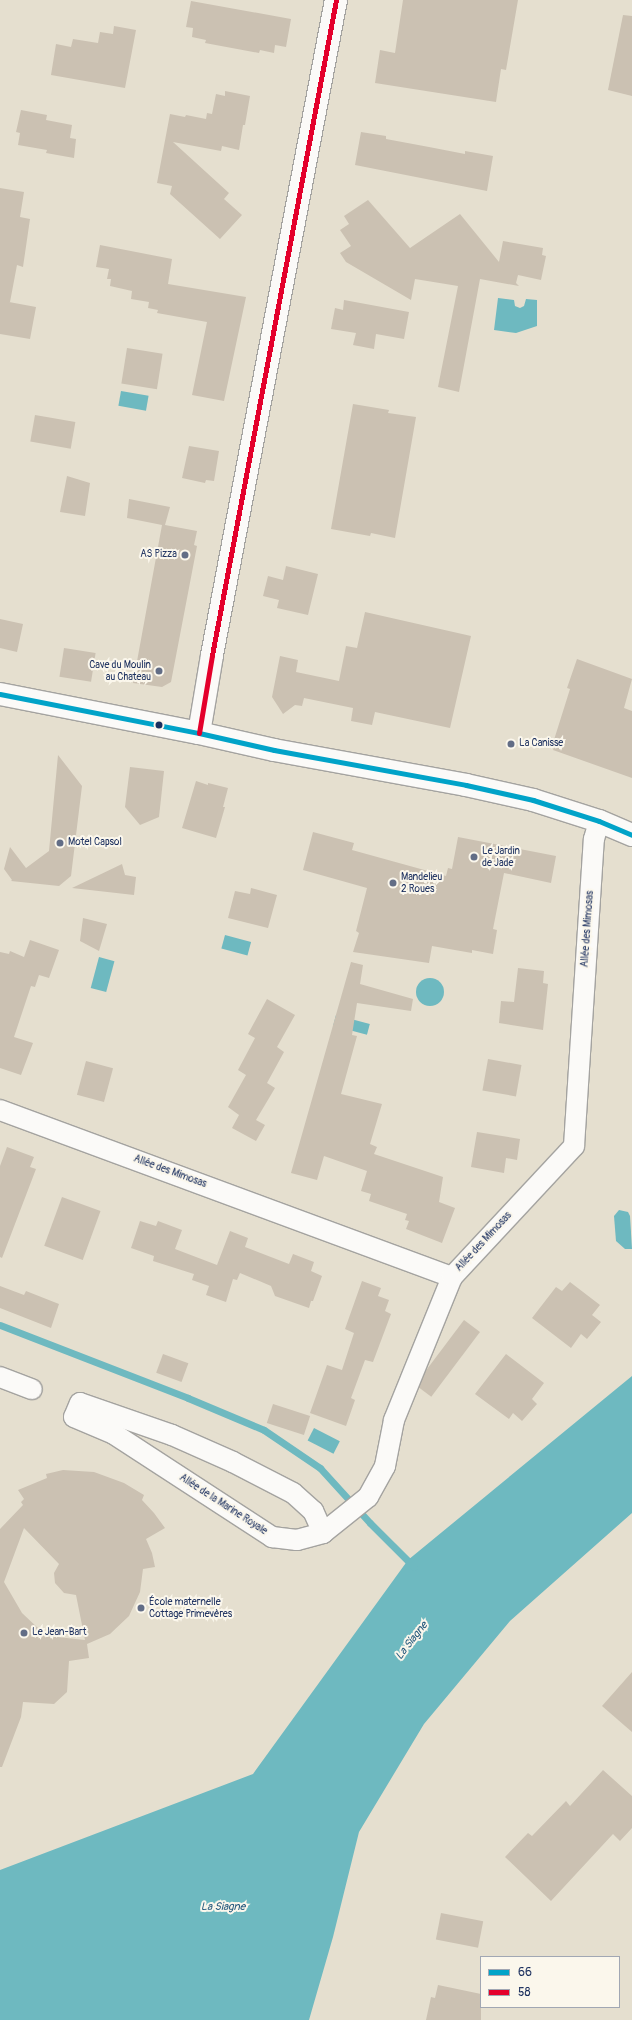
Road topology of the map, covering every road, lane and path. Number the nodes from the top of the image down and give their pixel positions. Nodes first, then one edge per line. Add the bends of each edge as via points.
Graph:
1 (336, 0) edge
2 (0, 694) edge
3 (199, 733) junction
4 (599, 821) junction
5 (632, 835) edge
6 (0, 1110) edge
7 (452, 1276) junction
8 (0, 1377) edge
9 (32, 1389) dead end
10 (323, 1533) junction

1 - 3 street
2 - 3 street
3 - 4 street via 274,750 474,787 533,800
4 - 5 street
4 - 7 street, Allée des Mimosas via 594,839 574,1146
6 - 7 street, Allée des Mimosas
7 - 10 street, Allée de la Marine Royale via 394,1420 385,1466 368,1497
8 - 9 street
10 - 10 street, Allée de la Marine Royale via 313,1511 293,1493 233,1462 172,1435 80,1403 74,1417 114,1434 272,1536 297,1540

